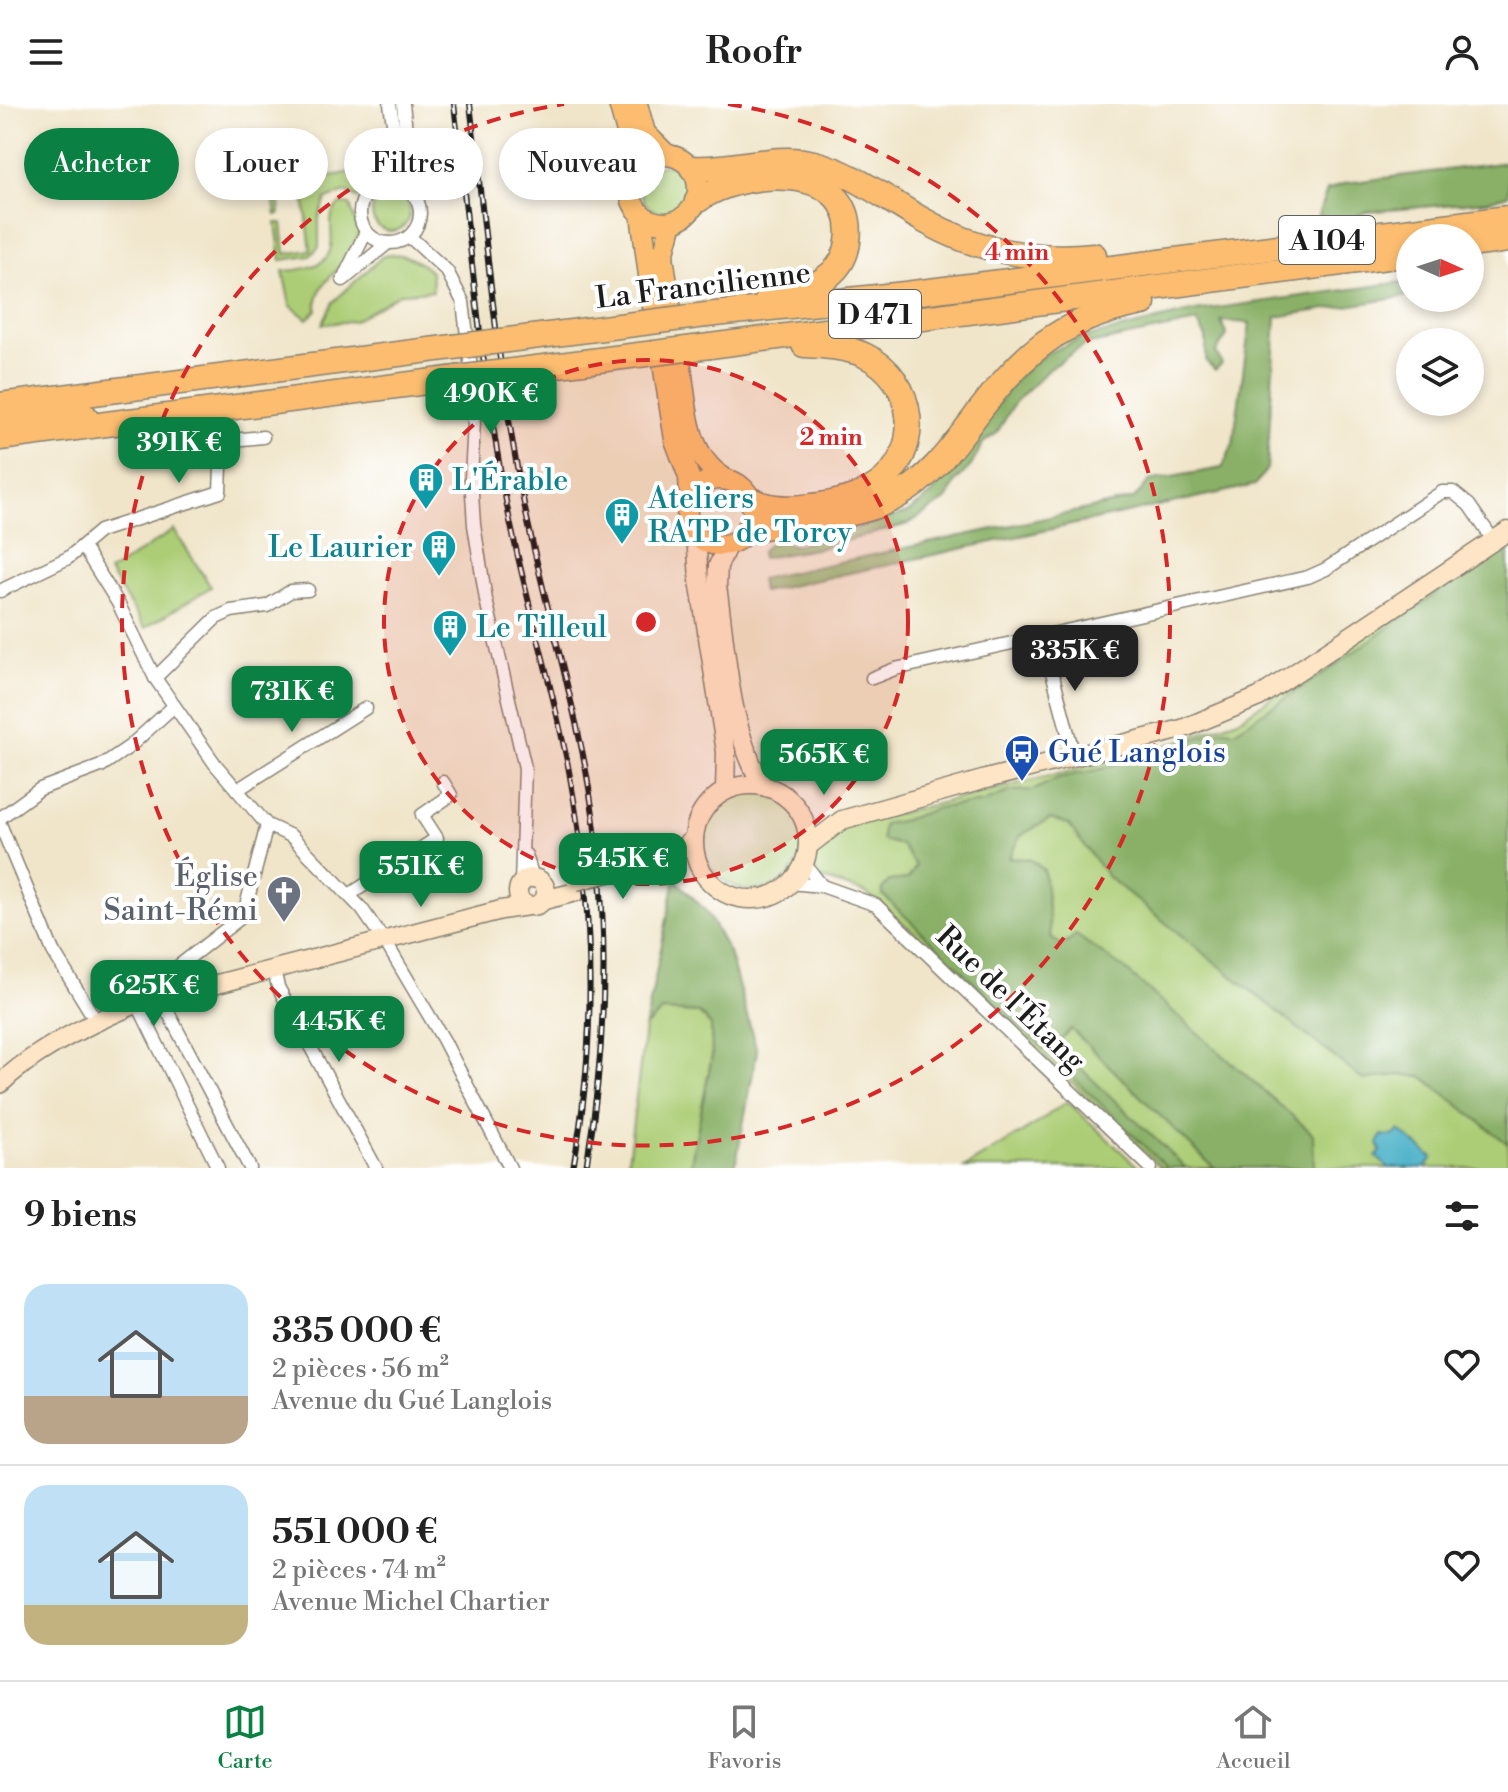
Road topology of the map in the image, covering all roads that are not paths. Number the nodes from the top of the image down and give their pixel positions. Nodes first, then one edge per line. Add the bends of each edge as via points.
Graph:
1 (390, 104) edge
2 (403, 104) edge
3 (619, 104) edge
4 (637, 104) edge
5 (392, 128) edge
6 (406, 128) edge
7 (626, 128) edge
8 (666, 154) joint
9 (692, 168) junction
10 (364, 200) edge
11 (417, 200) edge
12 (633, 200) edge
13 (697, 201) junction
14 (641, 214) junction
15 (1508, 218) edge
16 (672, 222) junction
17 (366, 232) junction
18 (410, 237) junction
19 (1508, 240) edge
20 (388, 243) junction
21 (1484, 243) edge
22 (1396, 256) edge
23 (1147, 263) junction
24 (1253, 274) junction
25 (1040, 302) junction
26 (708, 332) junction
27 (774, 338) junction
28 (455, 364) junction
29 (0, 405) edge
30 (0, 425) edge
31 (263, 437) dead end
32 (0, 438) edge
33 (724, 478) junction
34 (690, 496) junction
35 (751, 500) junction
36 (1508, 522) edge
37 (1508, 531) edge
38 (1489, 534) junction
39 (696, 535) junction
40 (738, 538) junction
41 (83, 547) junction
42 (308, 590) dead end
43 (1415, 590) junction
44 (0, 591) edge
45 (1043, 638) junction
46 (155, 678) junction
47 (872, 678) dead end
48 (173, 707) junction
49 (366, 708) dead end
50 (1074, 756) junction
51 (443, 782) dead end
52 (763, 786) junction
53 (237, 790) junction
54 (725, 791) junction
55 (802, 815) junction
56 (842, 820) junction
57 (267, 825) junction
58 (1, 827) edge
59 (694, 838) junction
60 (806, 854) junction
61 (660, 864) junction
62 (699, 865) junction
63 (790, 883) junction
64 (822, 886) junction
65 (532, 891) junction
66 (349, 895) junction
67 (383, 941) junction
68 (274, 970) junction
69 (149, 1001) junction
70 (96, 1021) junction
71 (0, 1084) edge
72 (373, 1167) edge
73 (218, 1168) edge
74 (250, 1168) edge
75 (510, 1168) edge
76 (1151, 1168) edge

1 - 5 street
2 - 6 street
3 - 7 main road
4 - 8 main road via 645,133
8 - 9 main road
9 - 13 main road
9 - 23 highway via 782,160 812,163 845,174 924,221 979,246 1025,256 1118,253
10 - 17 street via 360,214
11 - 18 street via 420,220
12 - 14 main road
13 - 16 main road
13 - 26 highway via 733,182 803,179 835,197 849,233 842,261 819,282
14 - 16 main road via 655,222
14 - 16 main road via 662,305 663,256
15 - 23 highway, La Francilienne / A 104
17 - 20 street
17 - 20 street via 343,280
18 - 20 street
18 - 65 street via 447,271 463,302 475,403 472,506 486,600 522,749 524,843
19 - 21 highway
22 - 24 highway, La Francilienne / A 104
23 - 26 highway, La Francilienne / A 104
24 - 25 highway, La Francilienne / A 104
24 - 40 highway via 1234,286 1121,307 1063,327 1015,365 936,466 901,494 858,512
25 - 26 main road, D 471 via 1019,297
25 - 27 highway, La Francilienne / A 104
26 - 27 highway, La Francilienne / A 104
26 - 28 highway, La Francilienne / A 104, bridge
27 - 35 highway via 841,348 876,362 901,390 910,428 895,468 864,493 809,507 766,506
28 - 29 highway, La Francilienne / A 104
28 - 30 main road
28 - 32 highway, La Francilienne / A 104
31 - 41 street via 222,441 220,492 100,531
33 - 34 main road via 705,482
33 - 34 main road via 697,453 672,362 675,440
33 - 35 main road via 741,485
34 - 39 main road via 688,521
35 - 40 main road via 753,516
36 - 38 main road
37 - 43 main road
38 - 43 main road
38 - 45 street via 1469,505 1453,492 1442,492 1308,577
39 - 40 main road via 711,544
39 - 54 main road via 726,752
40 - 52 main road via 718,566 717,586 739,728
41 - 44 street
41 - 46 street
42 - 46 street via 216,618
43 - 50 main road via 1229,712
45 - 47 street
45 - 50 street
46 - 48 street
48 - 53 street
48 - 58 street via 101,766 40,789
49 - 53 street
50 - 56 main road
51 - 66 street via 451,795 422,815 437,838
52 - 54 main road
52 - 55 main road via 786,796
53 - 57 street
54 - 59 main road via 701,815
55 - 56 main road
55 - 60 main road
56 - 60 main road
57 - 66 street via 291,836
57 - 69 street via 239,919
58 - 70 street via 53,951
59 - 61 main road
59 - 62 main road
60 - 63 main road
60 - 64 street
61 - 62 main road
61 - 65 main road, bridge via 576,886
62 - 63 main road via 708,879 734,896 765,897
63 - 64 street, Rue de l'Étang
64 - 76 street, Rue de l'Étang via 876,905
65 - 67 main road via 501,910
66 - 67 street
67 - 68 main road
67 - 75 street via 435,1025
68 - 69 main road
68 - 72 street via 278,987
69 - 70 main road
69 - 73 street
69 - 74 street
70 - 71 main road

